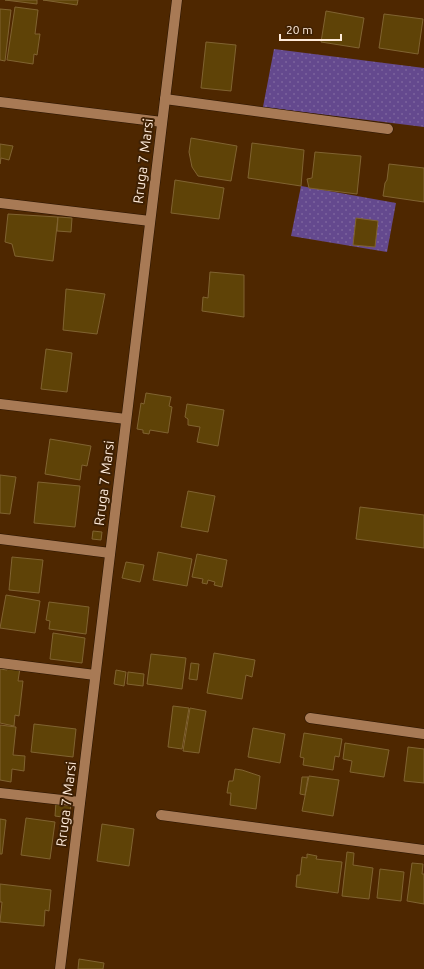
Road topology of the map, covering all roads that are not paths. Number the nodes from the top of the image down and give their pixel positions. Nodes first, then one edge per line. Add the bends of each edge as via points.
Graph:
1 (177, 0) edge
2 (165, 100) junction
3 (0, 102) edge
4 (162, 122) junction
5 (388, 129) dead end
6 (0, 203) edge
7 (150, 221) junction
8 (0, 404) edge
9 (126, 419) junction
10 (0, 539) edge
11 (110, 554) junction
12 (0, 663) edge
13 (95, 675) junction
14 (310, 718) dead end
15 (424, 734) edge
16 (0, 793) edge
17 (80, 802) junction
18 (161, 815) dead end
19 (424, 850) edge
20 (60, 969) edge

1 - 2 street, Rruga 7 Marsi
2 - 4 street, Rruga 7 Marsi
2 - 5 street
3 - 4 street
4 - 7 street, Rruga 7 Marsi
6 - 7 street
7 - 9 street, Rruga 7 Marsi
8 - 9 street
9 - 11 street, Rruga 7 Marsi
10 - 11 street
11 - 13 street, Rruga 7 Marsi
12 - 13 street
13 - 17 street, Rruga 7 Marsi
14 - 15 street
16 - 17 street
17 - 20 street, Rruga 7 Marsi
18 - 19 street

